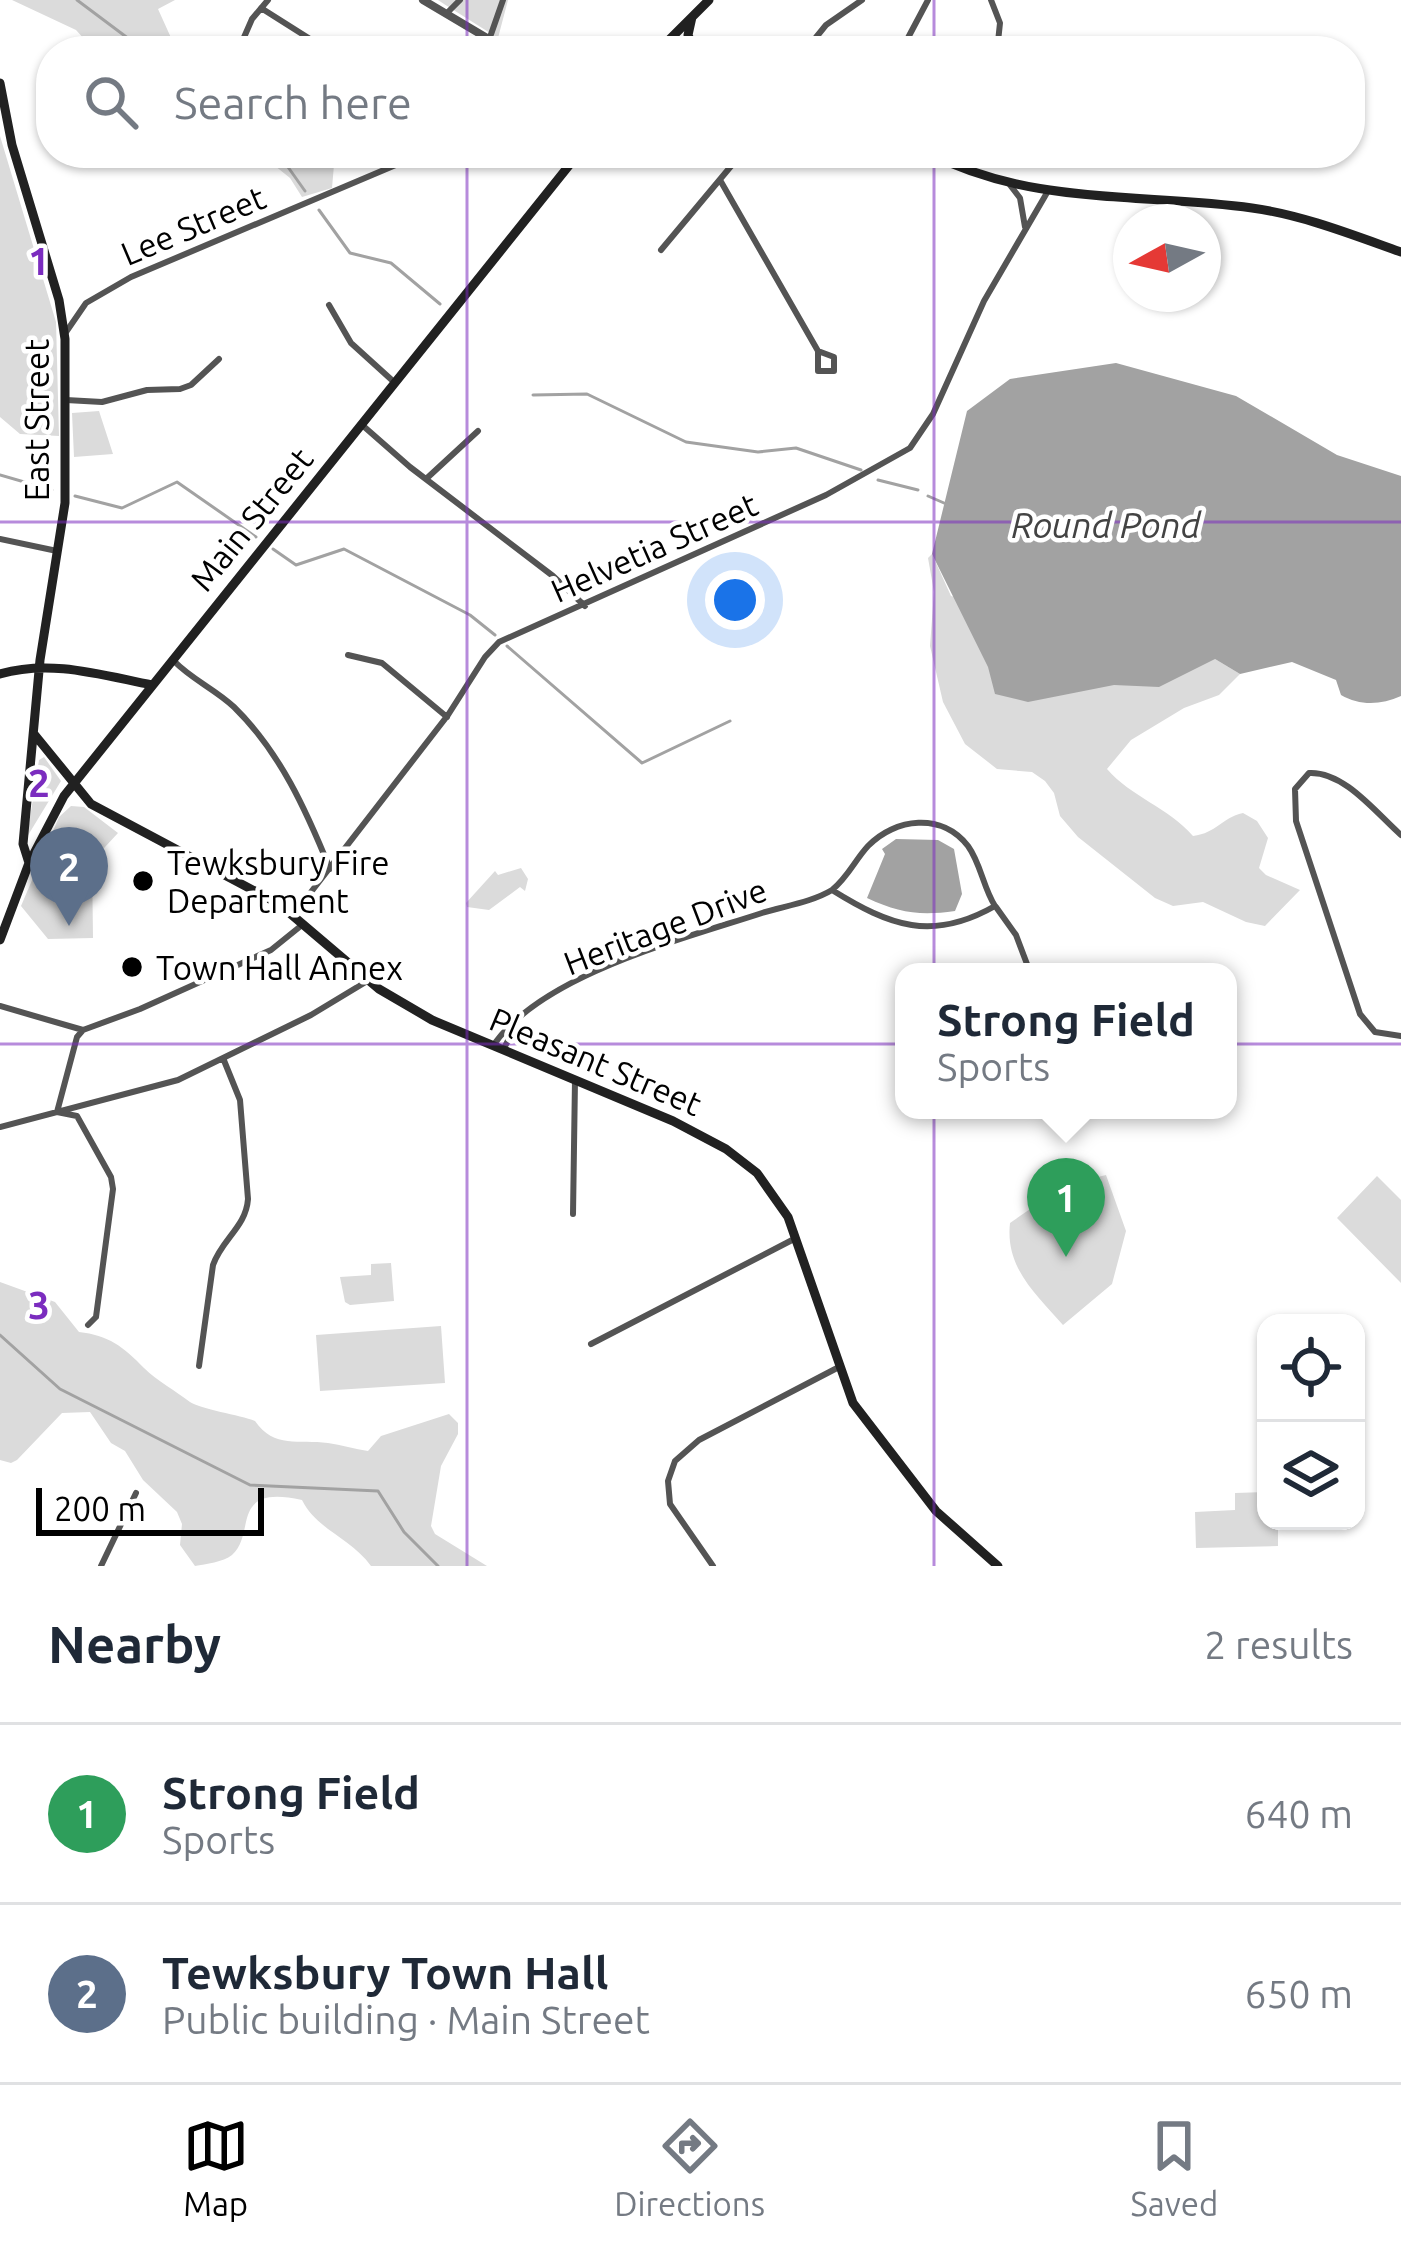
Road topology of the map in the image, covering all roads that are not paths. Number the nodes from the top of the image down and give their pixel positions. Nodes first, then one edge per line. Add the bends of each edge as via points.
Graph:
1 (268, 0) edge
2 (423, 0) edge
3 (460, 0) edge
4 (502, 0) edge
5 (709, 0) edge
6 (862, 0) edge
7 (928, 0) edge
8 (992, 0) edge
9 (261, 8) junction
10 (693, 13) junction
11 (445, 16) junction
12 (246, 36) edge
13 (305, 36) edge
14 (482, 36) edge
15 (490, 36) edge
16 (672, 36) edge
17 (688, 36) edge
18 (818, 36) edge
19 (909, 36) edge
20 (999, 36) edge
21 (0, 83) edge
22 (387, 168) edge
23 (567, 168) edge
24 (730, 168) edge
25 (969, 168) edge
26 (720, 181) junction
27 (1010, 185) junction
28 (1048, 191) junction
29 (1025, 231) junction
30 (661, 250) dead end
31 (1401, 252) edge
32 (329, 305) dead end
33 (64, 335) junction
34 (818, 351) dead end
35 (219, 359) dead end
36 (394, 382) junction
37 (66, 400) junction
38 (361, 424) junction
39 (478, 431) dead end
40 (426, 478) junction
41 (0, 539) edge
42 (57, 551) junction
43 (585, 606) junction
44 (349, 655) dead end
45 (172, 659) junction
46 (39, 668) junction
47 (0, 674) edge
48 (152, 685) junction
49 (447, 717) junction
50 (34, 734) junction
51 (72, 785) junction
52 (1401, 836) edge
53 (29, 863) junction
54 (329, 869) junction
55 (832, 890) junction
56 (995, 905) junction
57 (293, 914) junction
58 (304, 923) junction
59 (0, 940) edge
60 (1027, 963) edge
61 (369, 980) junction
62 (0, 1006) edge
63 (83, 1030) junction
64 (1401, 1036) edge
65 (498, 1048) junction
66 (223, 1058) junction
67 (575, 1080) junction
68 (57, 1112) junction
69 (0, 1127) edge
70 (573, 1214) dead end
71 (796, 1238) junction
72 (88, 1325) dead end
73 (591, 1344) dead end
74 (199, 1366) dead end
75 (839, 1367) junction
76 (136, 1493) dead end
77 (101, 1566) edge
78 (713, 1566) edge
79 (998, 1566) edge

1 - 9 street
2 - 11 street
3 - 11 street
4 - 15 street
5 - 10 main road
6 - 18 street
7 - 19 street
8 - 20 street
9 - 12 street
9 - 13 street
10 - 16 main road
10 - 17 main road
11 - 14 street
21 - 33 main road, East Street
22 - 33 street, Lee Street via 131,277 86,304
23 - 36 main road, Main Street
24 - 26 street
25 - 27 main road
26 - 30 street
26 - 34 street
27 - 28 main road
27 - 29 street
28 - 29 street, Helvetia Street
28 - 31 main road via 1258,208
29 - 43 street, Helvetia Street via 910,448
32 - 36 street via 352,343
33 - 37 main road, East Street
35 - 37 street via 180,389
36 - 38 main road, Main Street
37 - 42 main road, East Street
38 - 40 street
38 - 45 main road, Main Street
39 - 40 street
40 - 43 street
41 - 42 street
42 - 46 main road, East Street
43 - 49 street, Helvetia Street via 500,642
44 - 49 street via 382,663
45 - 48 main road, Main Street
45 - 54 street via 262,736
46 - 47 main road
46 - 48 main road
46 - 50 main road, East Street
48 - 51 main road, Main Street
49 - 54 street, Helvetia Street
50 - 51 main road, Pleasant Street
50 - 53 main road, East Street via 23,844
51 - 53 main road, Main Street
51 - 57 main road, Pleasant Street via 119,821
52 - 64 street via 1323,773 1309,773 1295,789 1296,821 1360,1014 1375,1032
53 - 59 main road, Main Street
54 - 57 street, Helvetia Street
55 - 56 street via 877,917 917,927 962,922
55 - 56 street, Heritage Drive via 880,836 932,822 967,844
55 - 65 street, Heritage Drive via 566,986
56 - 60 street, Heritage Drive
57 - 58 main road, Pleasant Street
58 - 61 main road, Pleasant Street
58 - 63 street via 272,950
61 - 65 main road, Pleasant Street via 432,1020
61 - 66 street
62 - 63 street
63 - 68 street
65 - 67 main road, Pleasant Street
66 - 68 street via 178,1080
66 - 74 street via 240,1100 248,1199 244,1221 213,1265
67 - 70 street
67 - 71 main road, Pleasant Street via 727,1149 770,1188
68 - 69 street
68 - 72 street via 77,1116 113,1182 96,1318
71 - 73 street
71 - 75 main road, Pleasant Street
75 - 78 street via 674,1461 670,1504
75 - 79 main road, Pleasant Street via 891,1457
76 - 77 street

